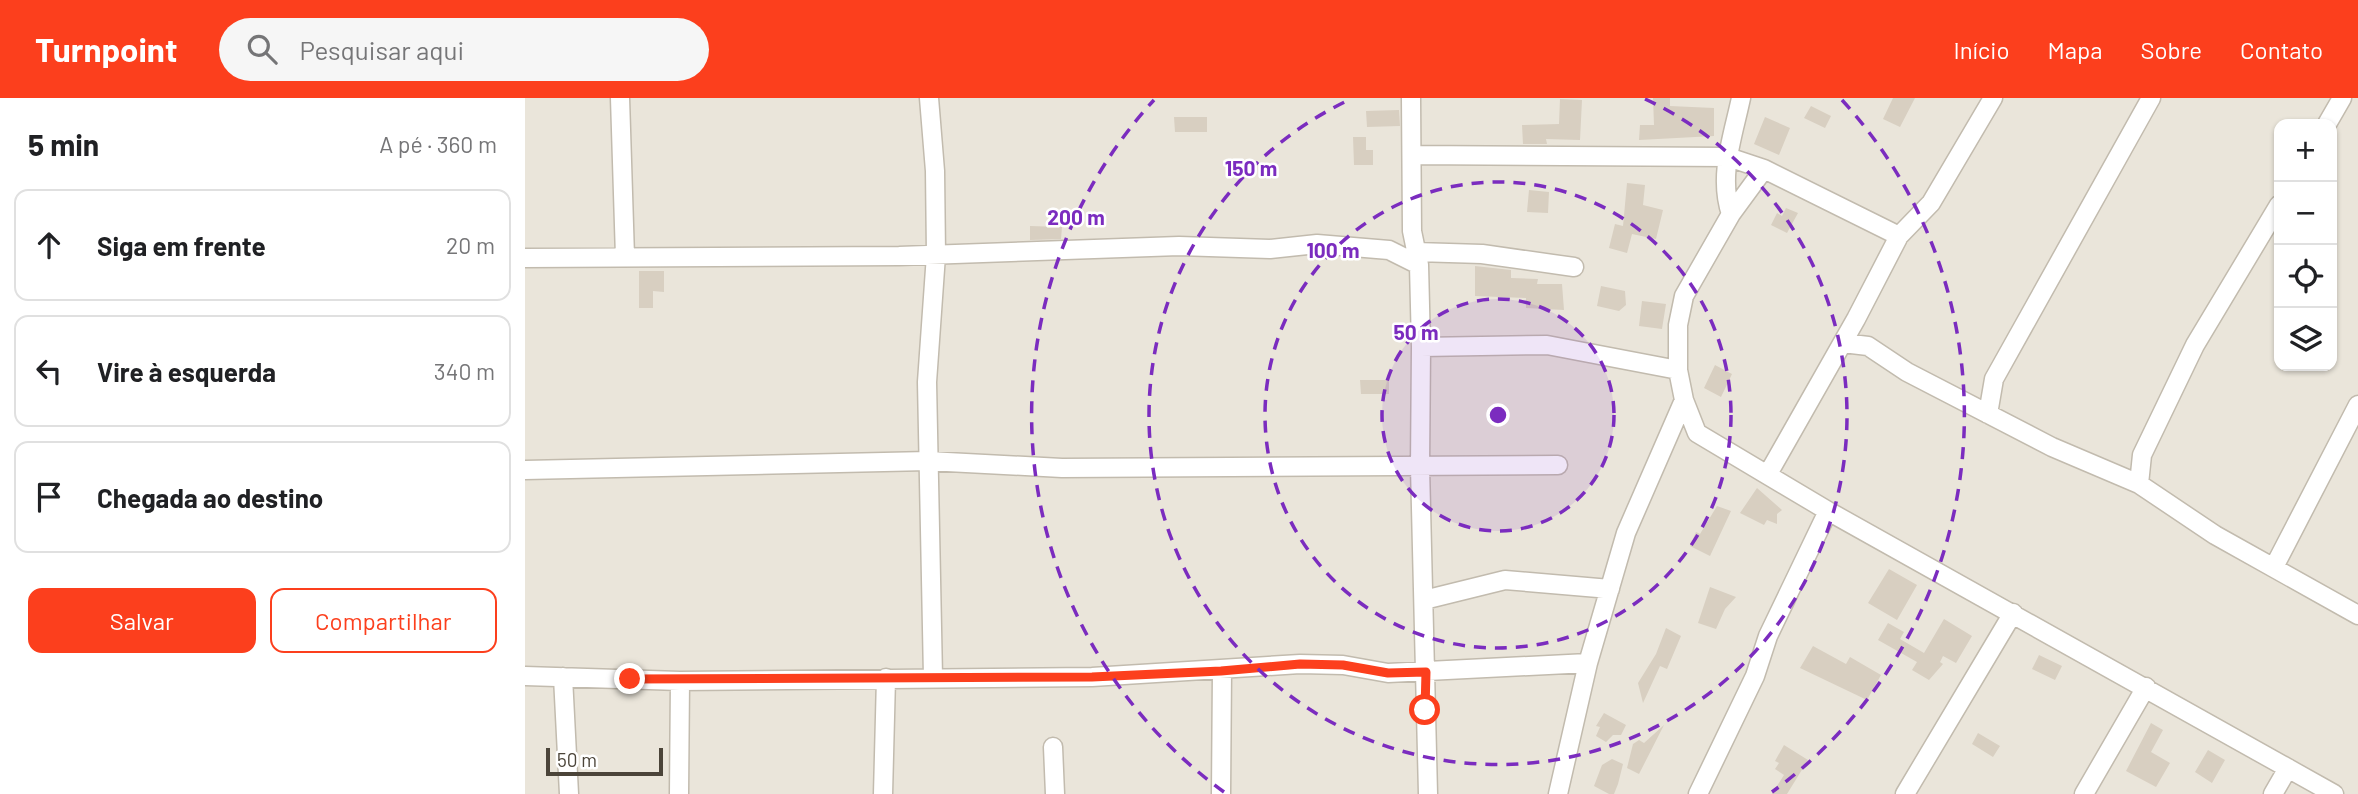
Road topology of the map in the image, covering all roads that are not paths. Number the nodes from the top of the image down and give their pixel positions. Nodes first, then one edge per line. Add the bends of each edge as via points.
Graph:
1 (620, 98) edge
2 (929, 98) edge
3 (1411, 98) edge
4 (1741, 98) edge
5 (2151, 98) edge
6 (2342, 98) edge
7 (1986, 100) edge
8 (2330, 119) edge
9 (1412, 155) junction
10 (1728, 157) junction
11 (1764, 169) junction
12 (2274, 213) edge
13 (1731, 214) junction
14 (1412, 231) junction
15 (1899, 236) junction
16 (1389, 250) junction
17 (936, 255) junction
18 (625, 257) junction
19 (525, 258) edge
20 (1417, 258) junction
21 (1574, 267) dead end
22 (1856, 319) junction
23 (1843, 343) junction
24 (1868, 346) junction
25 (1421, 347) junction
26 (1678, 370) junction
27 (1994, 379) junction
28 (1684, 400) junction
29 (1965, 401) junction
30 (2358, 405) edge
31 (1988, 414) junction
32 (1696, 433) junction
33 (1667, 441) junction
34 (2142, 455) junction
35 (928, 461) junction
36 (1558, 465) dead end
37 (1420, 467) junction
38 (525, 470) edge
39 (1769, 474) junction
40 (2116, 475) junction
41 (2139, 484) junction
42 (1828, 511) junction
43 (2274, 567) junction
44 (1610, 589) junction
45 (1423, 600) junction
46 (2013, 613) junction
47 (2358, 615) edge
48 (1588, 663) junction
49 (1221, 671) junction
50 (1426, 672) junction
51 (525, 676) edge
52 (563, 677) junction
53 (933, 677) junction
54 (886, 678) junction
55 (680, 681) junction
56 (2146, 687) junction
57 (1053, 747) dead end
58 (2288, 768) junction
59 (569, 794) edge
60 (679, 794) edge
61 (883, 794) edge
62 (1055, 794) edge
63 (1221, 794) edge
64 (1428, 794) edge
65 (1558, 794) edge
66 (1698, 794) edge
67 (1905, 794) edge
68 (2084, 794) edge
69 (2273, 794) edge
70 (2334, 794) edge

1 - 18 street
2 - 17 street
3 - 9 street
4 - 10 street
5 - 27 street
6 - 8 street
7 - 15 street via 1931,203
9 - 10 street
9 - 14 street
10 - 11 street
10 - 13 street
11 - 13 street
11 - 15 street
12 - 34 street via 2195,345
13 - 26 street via 1684,296 1676,346
14 - 16 street
14 - 20 street
15 - 22 street
16 - 17 street via 1317,244 1270,249 1179,246
16 - 20 street
17 - 18 street
17 - 35 street via 929,319
18 - 19 street
20 - 21 street via 1482,254
20 - 25 street
22 - 23 street
22 - 24 street
23 - 24 street
23 - 39 street
24 - 29 street
25 - 26 street via 1548,345
25 - 37 street
26 - 28 street
27 - 29 street
27 - 31 street
28 - 32 street
28 - 33 street
29 - 31 street
30 - 43 street
31 - 40 street
32 - 33 street
32 - 39 street
33 - 44 street via 1626,533
34 - 40 street
34 - 41 street
35 - 37 street via 1062,468
35 - 38 street
35 - 53 street
36 - 37 street
37 - 45 street
39 - 42 street
40 - 41 street
41 - 43 street via 2215,536
42 - 46 street
42 - 66 street
43 - 47 street
44 - 45 street via 1505,580
44 - 48 street
45 - 50 street
46 - 56 street
46 - 67 street
48 - 50 street
48 - 65 street
49 - 50 street via 1311,664 1388,673
49 - 53 street
49 - 63 street
50 - 64 street
51 - 52 street
52 - 55 street
52 - 59 street
53 - 54 street
54 - 55 street
54 - 61 street
55 - 60 street
56 - 58 street
56 - 68 street
57 - 62 street
58 - 69 street
58 - 70 street

